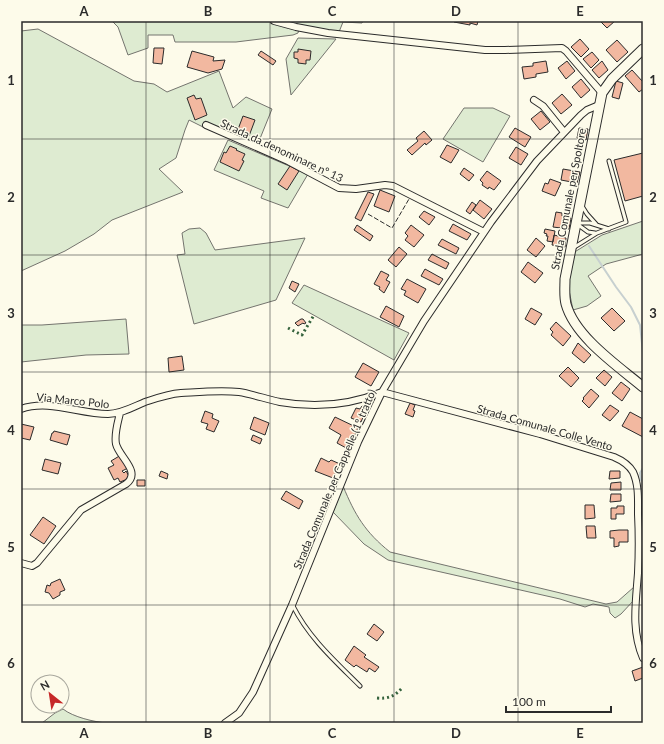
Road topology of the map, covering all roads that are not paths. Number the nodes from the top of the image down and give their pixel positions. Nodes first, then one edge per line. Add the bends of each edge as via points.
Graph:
1 (274, 21) edge
2 (643, 49) edge
3 (602, 93) junction
4 (534, 100) dead end
5 (599, 105) junction
6 (206, 125) dead end
7 (564, 132) junction
8 (609, 161) dead end
9 (580, 201) junction
10 (576, 223) junction
11 (597, 225) junction
12 (609, 229) junction
13 (484, 232) junction
14 (597, 233) junction
15 (570, 250) junction
16 (643, 387) edge
17 (382, 392) junction
18 (21, 409) edge
19 (120, 413) junction
20 (641, 515) edge
21 (21, 563) edge
22 (640, 570) edge
23 (292, 605) junction
24 (643, 658) edge
25 (360, 686) dead end
26 (225, 723) edge

1 - 3 street via 328,33 485,50 562,48
2 - 3 street, Strada Comunale per Spoltore via 607,84
3 - 5 street, Strada Comunale per Spoltore
4 - 7 street via 543,106
5 - 7 street, Strada Comunale per Cappelle (1º tratto) via 584,112
5 - 9 street, Strada Comunale per Spoltore
6 - 13 street, Strada da denominare nº 13 via 288,161 339,188 352,190 393,186
7 - 13 street, Strada Comunale per Cappelle (1º tratto) via 535,164
8 - 12 lane via 626,222
9 - 10 street, Strada Comunale per Spoltore
9 - 11 lane
10 - 11 lane
10 - 14 lane via 588,232
10 - 15 street, Strada Comunale per Spoltore
11 - 12 lane
12 - 14 lane
13 - 17 street, Strada Comunale per Cappelle (1º tratto) via 424,321
14 - 15 lane
15 - 16 street, Strada Comunale per Spoltore via 564,279 566,304 577,327 591,343
17 - 19 street, Via Marco Polo via 353,401 316,405 286,403 238,392 182,393 160,397
17 - 20 street, Strada Comunale Colle Vento via 540,434 614,457 627,465 634,476
17 - 23 street, Strada Comunale per Cappelle (1º tratto) via 358,442
18 - 19 street, Via Marco Polo via 42,404 101,414
19 - 21 street via 116,444 131,469 131,479 81,510 36,563 32,566
20 - 22 street, Strada Comunale Colle Vento
22 - 24 street, Strada Comunale Colle Vento via 635,624
23 - 25 lane via 307,630
23 - 26 street, Strada Comunale per Cappelle (1º tratto) via 253,692 239,714

